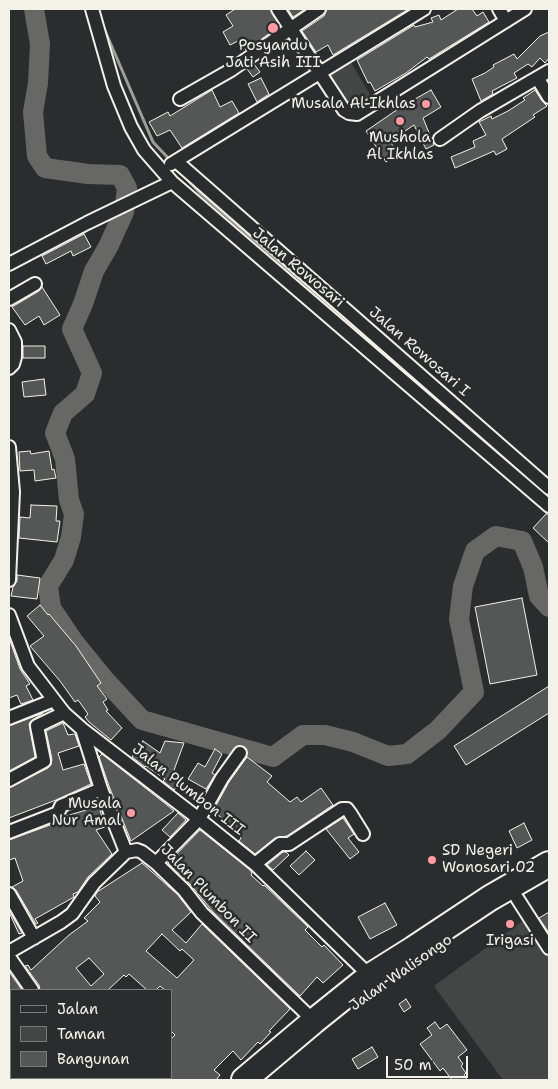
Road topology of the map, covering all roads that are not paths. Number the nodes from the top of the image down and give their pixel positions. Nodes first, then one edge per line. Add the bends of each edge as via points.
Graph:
1 (92, 9) edge
2 (278, 9) edge
3 (319, 9) edge
4 (424, 9) edge
5 (499, 9) edge
6 (525, 9) edge
7 (506, 21) junction
8 (290, 28) junction
9 (549, 71) edge
10 (320, 72) junction
11 (538, 79) junction
12 (549, 97) edge
13 (180, 99) dead end
14 (440, 139) dead end
15 (171, 164) junction
16 (172, 182) junction
17 (9, 264) edge
18 (35, 284) dead end
19 (9, 298) edge
20 (9, 330) edge
21 (9, 368) edge
22 (9, 447) edge
23 (549, 488) edge
24 (549, 506) edge
25 (9, 580) edge
26 (9, 615) edge
27 (54, 700) junction
28 (64, 712) junction
29 (9, 718) edge
30 (82, 728) junction
31 (240, 752) dead end
32 (9, 780) edge
33 (101, 789) junction
34 (199, 819) junction
35 (9, 832) edge
36 (363, 834) dead end
37 (126, 852) junction
38 (156, 863) junction
39 (255, 864) junction
40 (549, 864) edge
41 (549, 880) edge
42 (9, 894) edge
43 (517, 898) junction
44 (34, 938) junction
45 (549, 948) edge
46 (9, 952) edge
47 (9, 957) edge
48 (370, 976) junction
49 (31, 989) edge
50 (314, 1020) junction
51 (255, 1078) edge

1 - 15 street, Jalan Rowosari via 117,95 131,127 144,150
2 - 8 street
3 - 8 street
4 - 10 street
5 - 7 street
6 - 7 street
7 - 10 street via 357,114 344,110
8 - 10 street
8 - 13 street via 231,70
9 - 11 street
10 - 15 street
11 - 12 street
11 - 14 street
15 - 16 street, Jalan Rowosari
15 - 23 street, Jalan Rowosari I
16 - 17 street
16 - 24 street, Jalan Rowosari
18 - 19 street
20 - 21 street via 16,342 15,357
22 - 25 street via 13,492
26 - 27 street, Jalan Plumbon III via 28,666
27 - 28 street, Jalan Plumbon III
27 - 29 street
28 - 30 street, Jalan Plumbon III
28 - 32 street via 37,726 44,761
30 - 33 street
30 - 34 street, Jalan Plumbon III
31 - 34 street
33 - 35 street via 61,806 58,813
33 - 37 street
34 - 38 street
34 - 39 street, Jalan Plumbon III
36 - 39 street via 354,818 342,809 289,844 280,844
37 - 38 street, Jalan Plumbon II via 137,850
37 - 44 street via 94,883 72,914
38 - 50 street, Jalan Plumbon II via 202,913
39 - 48 street, Jalan Plumbon III
40 - 48 highway
41 - 43 highway, Jalan Walisongo
42 - 44 street
43 - 45 street
43 - 51 highway, Jalan Walisongo via 361,999 283,1061
44 - 46 street
47 - 49 street
48 - 50 highway
50 - 51 highway

